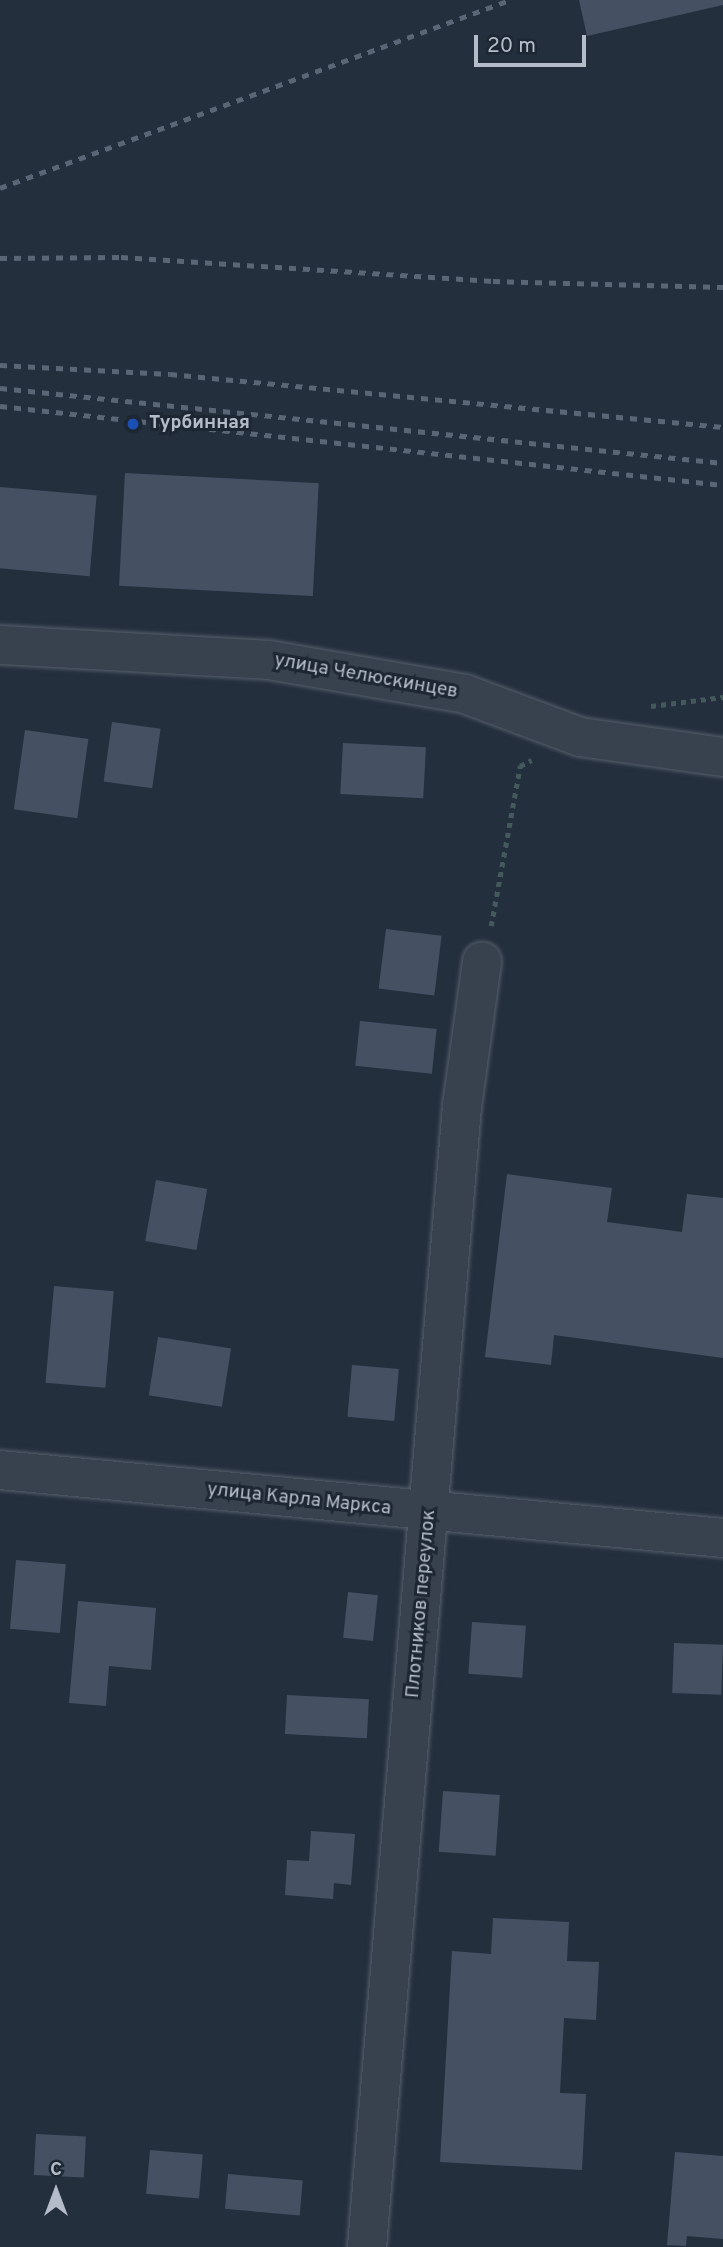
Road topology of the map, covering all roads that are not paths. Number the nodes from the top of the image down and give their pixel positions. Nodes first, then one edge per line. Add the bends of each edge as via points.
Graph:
1 (0, 645) edge
2 (723, 757) edge
3 (482, 961) road end
4 (0, 1470) edge
5 (429, 1513) junction
6 (723, 1538) edge
7 (367, 2247) edge

1 - 2 street, улица Челюскинцев via 269,660 465,694 580,737
3 - 5 street, Плотников переулок via 462,1106
4 - 5 street, улица Карла Маркса
5 - 6 street, улица Карла Маркса
5 - 7 street, Плотников переулок

